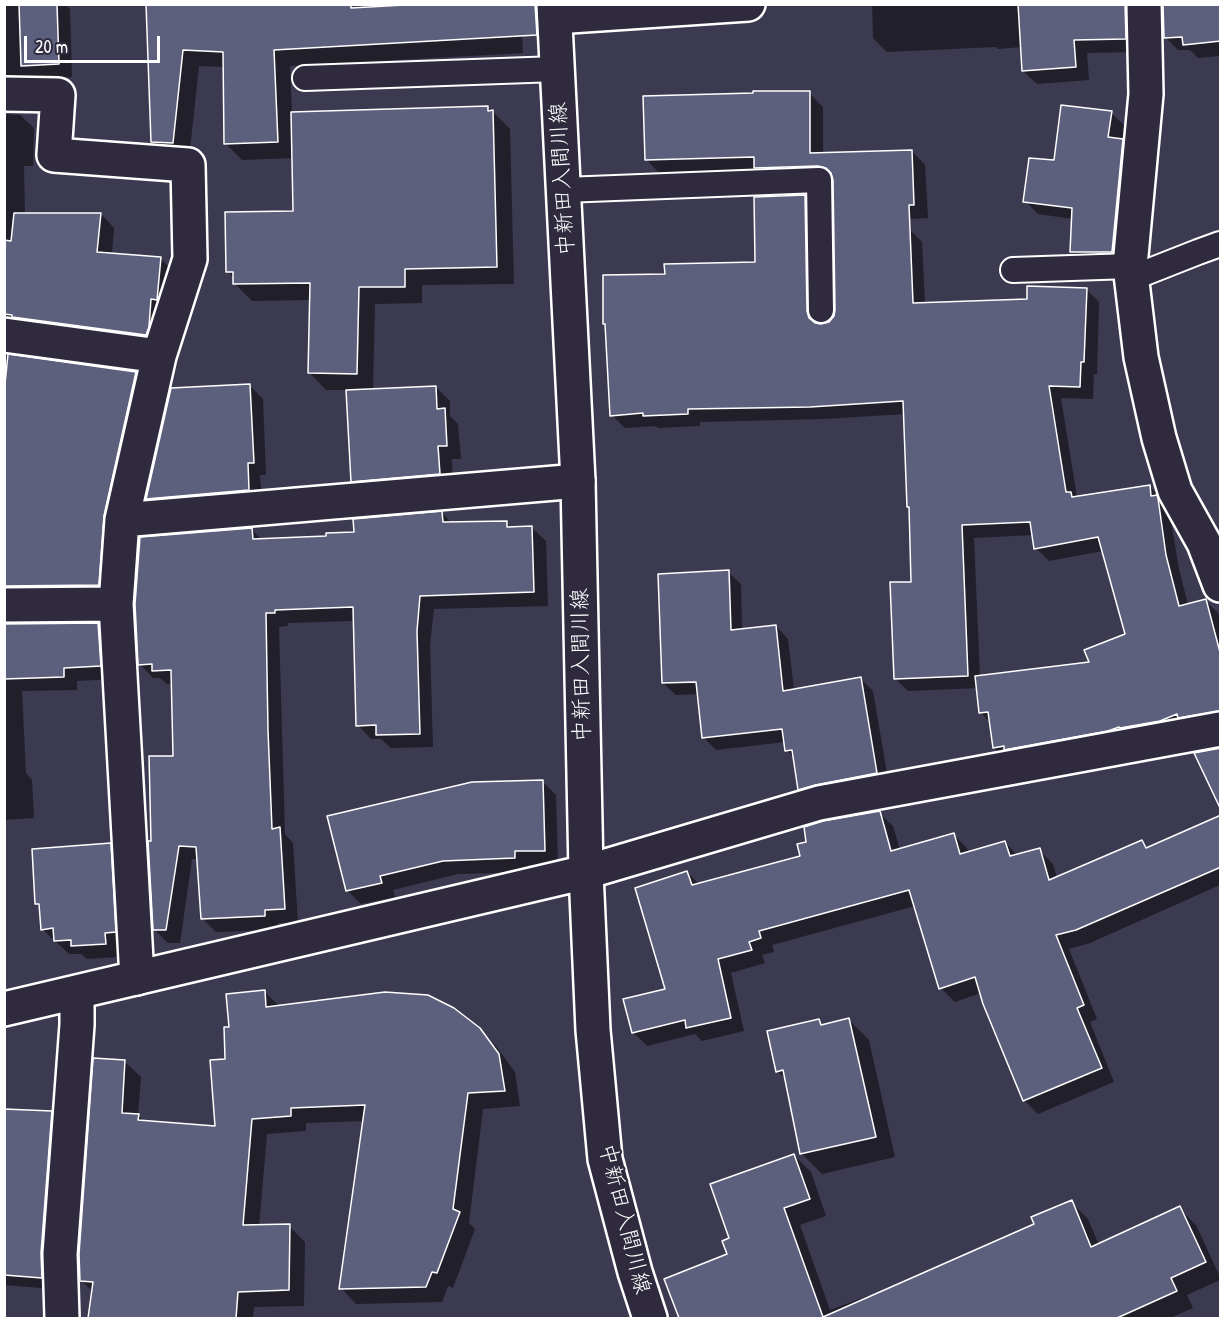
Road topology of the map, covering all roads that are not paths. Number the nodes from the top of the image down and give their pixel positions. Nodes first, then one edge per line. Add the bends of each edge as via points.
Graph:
1 (748, 4) edge
2 (1144, 4) edge
3 (554, 11) edge
4 (557, 69) junction
5 (305, 78) dead end
6 (4, 94) edge
7 (564, 190) junction
8 (1221, 244) edge
9 (1013, 270) dead end
10 (1131, 272) junction
11 (821, 310) dead end
12 (4, 335) edge
13 (159, 356) junction
14 (578, 481) junction
15 (122, 520) junction
16 (1221, 585) edge
17 (116, 604) junction
18 (4, 605) edge
19 (1221, 729) edge
20 (586, 872) junction
21 (137, 978) junction
22 (77, 993) junction
23 (4, 1009) edge
24 (62, 1318) edge
25 (650, 1318) edge

1 - 3 street
2 - 10 street via 1146,94
3 - 4 street, 中新田入間川線
4 - 5 lane
4 - 7 street, 中新田入間川線
6 - 13 street via 58,95 54,155 188,165 190,259
7 - 11 lane via 819,180
7 - 14 street, 中新田入間川線
8 - 10 lane
9 - 10 lane
10 - 16 street via 1141,357 1159,438 1175,492 1204,543
12 - 13 street
13 - 15 street
14 - 15 street
14 - 20 street, 中新田入間川線
15 - 17 street
17 - 18 street
17 - 21 street
19 - 20 street via 819,803
20 - 21 street
20 - 25 street, 中新田入間川線 via 593,1030 605,1159
21 - 22 street
22 - 23 street
22 - 24 street via 60,1254

